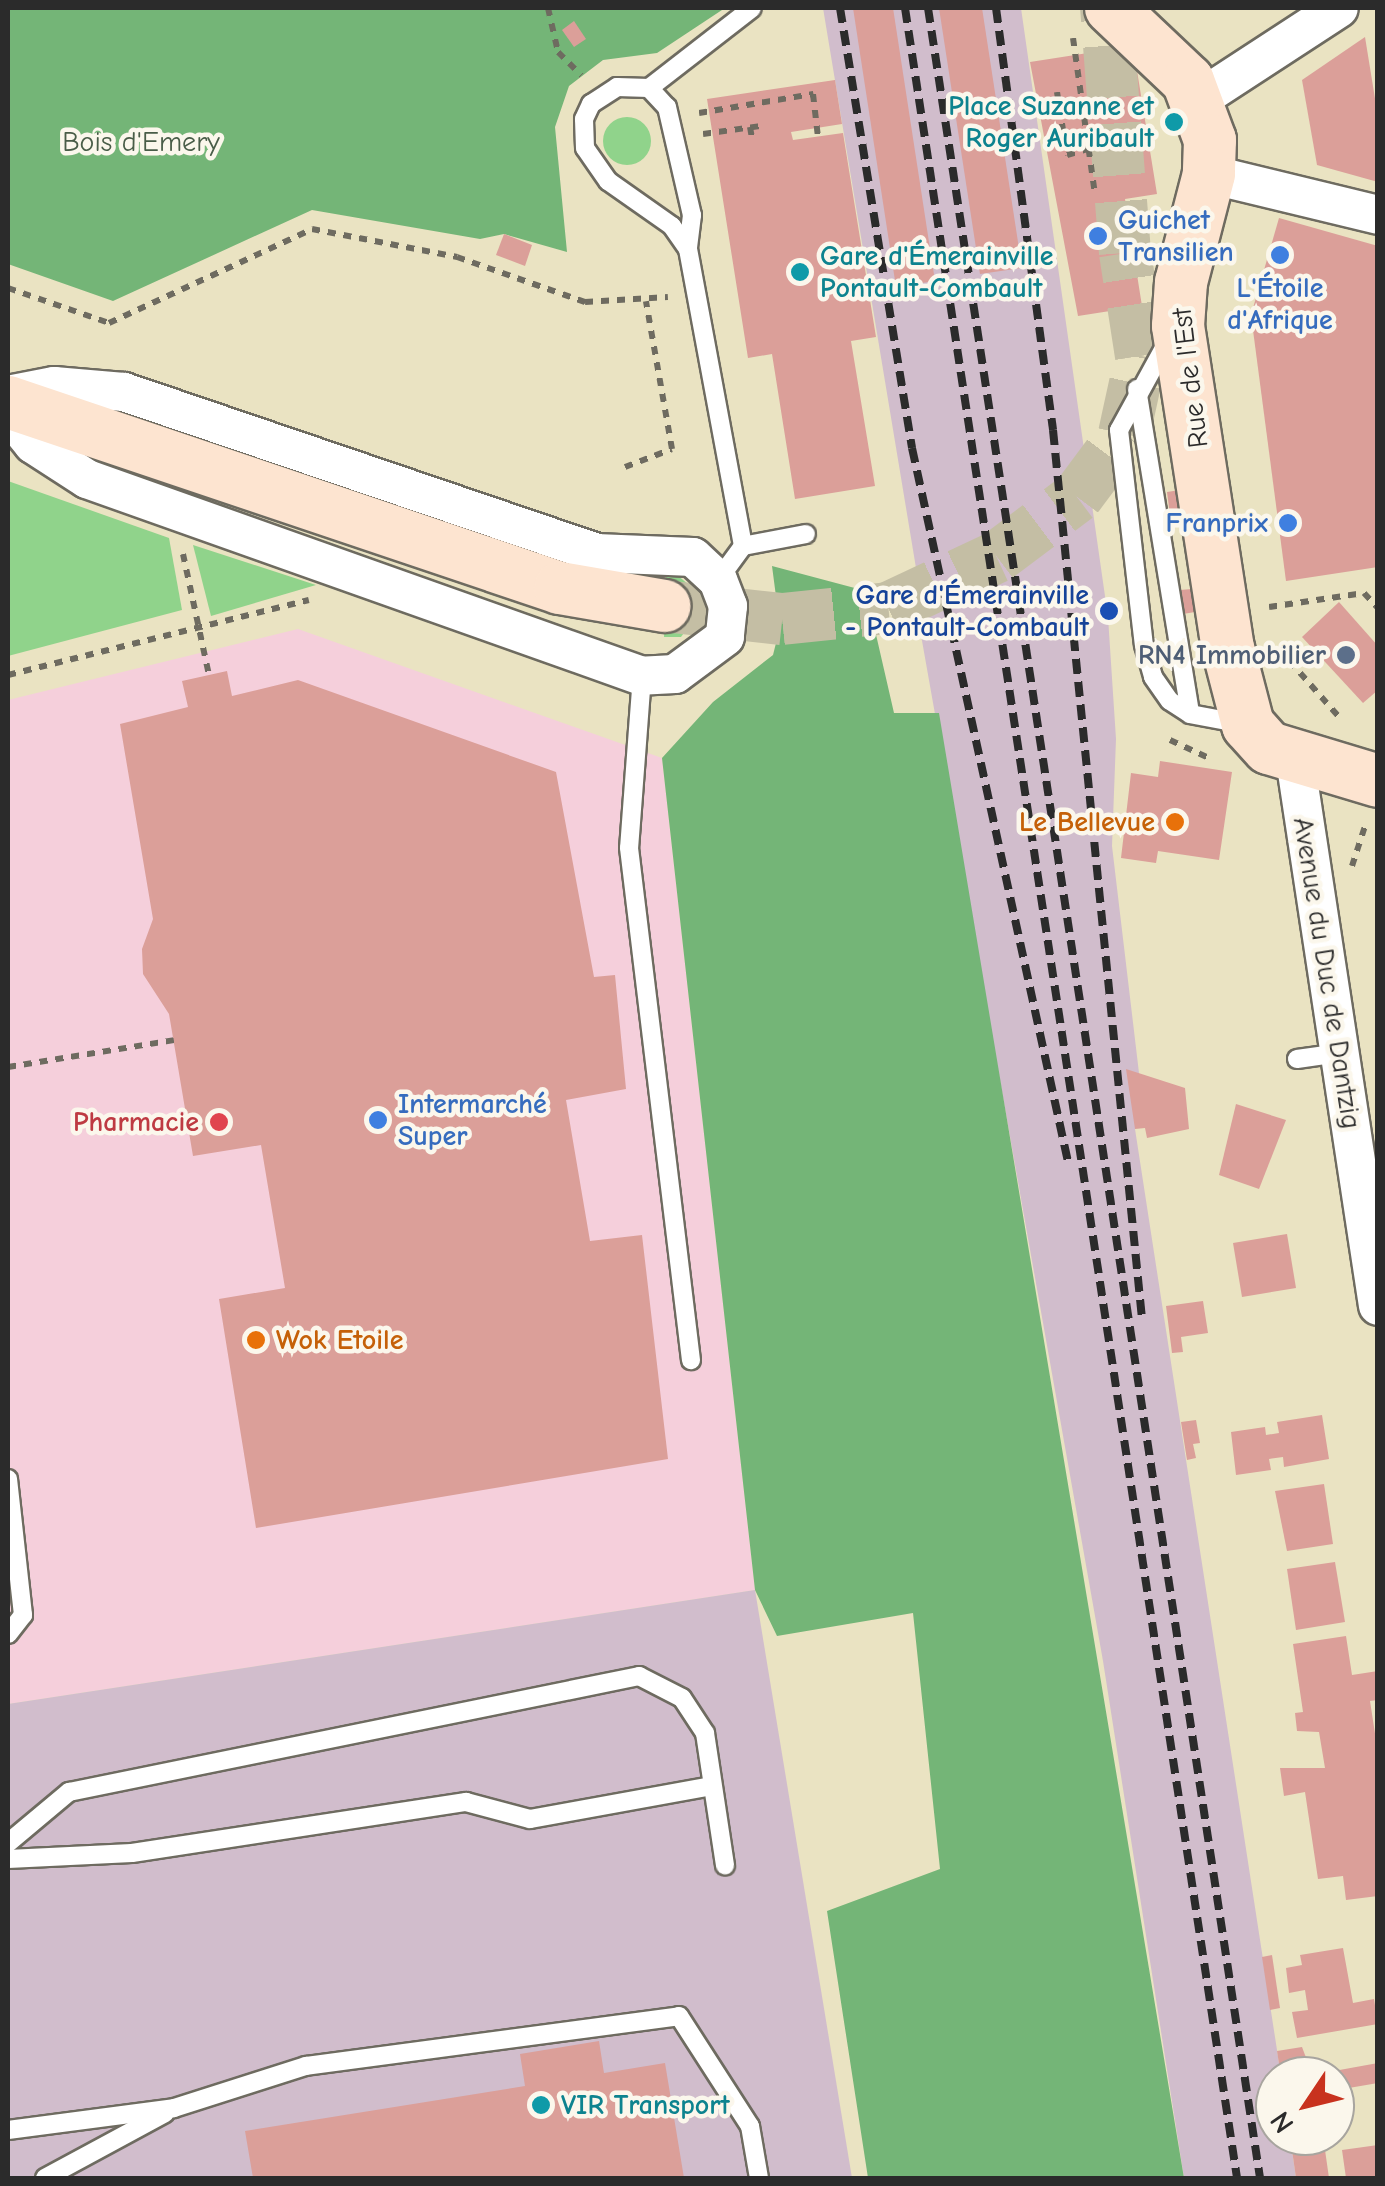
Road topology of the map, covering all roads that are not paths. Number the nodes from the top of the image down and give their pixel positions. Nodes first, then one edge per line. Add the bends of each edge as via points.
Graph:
1 (752, 8) edge
2 (1339, 8) edge
3 (1092, 16) edge
4 (648, 88) junction
5 (1184, 112) junction
6 (1210, 174) junction
7 (1378, 216) edge
8 (688, 249) junction
9 (1178, 326) junction
10 (1137, 388) junction
11 (8, 398) edge
12 (8, 413) edge
13 (806, 534) dead end
14 (743, 546) junction
15 (718, 580) junction
16 (664, 606) tunnel mouth
17 (642, 676) junction
18 (1190, 714) junction
19 (1248, 726) junction
20 (1294, 759) junction
21 (1376, 780) edge
22 (1339, 1054) junction
23 (1296, 1059) dead end
24 (1378, 1306) edge
25 (691, 1360) dead end
26 (8, 1478) edge
27 (8, 1634) edge
28 (712, 1786) junction
29 (8, 1843) edge
30 (8, 1859) edge
31 (725, 1865) dead end
32 (174, 2108) junction
33 (8, 2130) edge
34 (89, 2158) junction
35 (45, 2178) edge
36 (93, 2178) edge
37 (759, 2178) edge

1 - 4 lane
2 - 5 street
3 - 5 street, Rue de l'Est via 1172,62
4 - 8 lane via 666,107 671,125 692,215
4 - 8 lane via 636,84 601,96 584,119 585,148 608,181 672,226
5 - 6 street, Rue de l'Est via 1210,140
6 - 7 street
6 - 9 street, Rue de l'Est via 1181,282
8 - 14 lane
9 - 10 lane
9 - 19 street, Rue de l'Est via 1228,648
10 - 18 lane
10 - 18 lane via 1117,449 1144,645 1153,677
11 - 15 street via 54,386 124,392 596,552 692,557
11 - 16 street via 560,588
12 - 17 street via 33,444 86,479
13 - 14 lane
14 - 15 lane
15 - 17 street via 728,606 717,648 675,674
17 - 25 lane via 629,848
18 - 19 lane
19 - 20 street via 1268,748
20 - 21 street
20 - 22 street, Avenue du Duc de Dantzig
22 - 23 lane
22 - 24 street, Avenue du Duc de Dantzig
26 - 27 lane via 23,1616
28 - 29 lane via 704,1733 682,1698 639,1676 70,1792
28 - 30 lane via 530,1819 466,1802 132,1853
28 - 31 lane
32 - 33 lane
32 - 34 lane
32 - 37 lane via 306,2066 679,2016 750,2126
34 - 35 lane
34 - 36 lane

